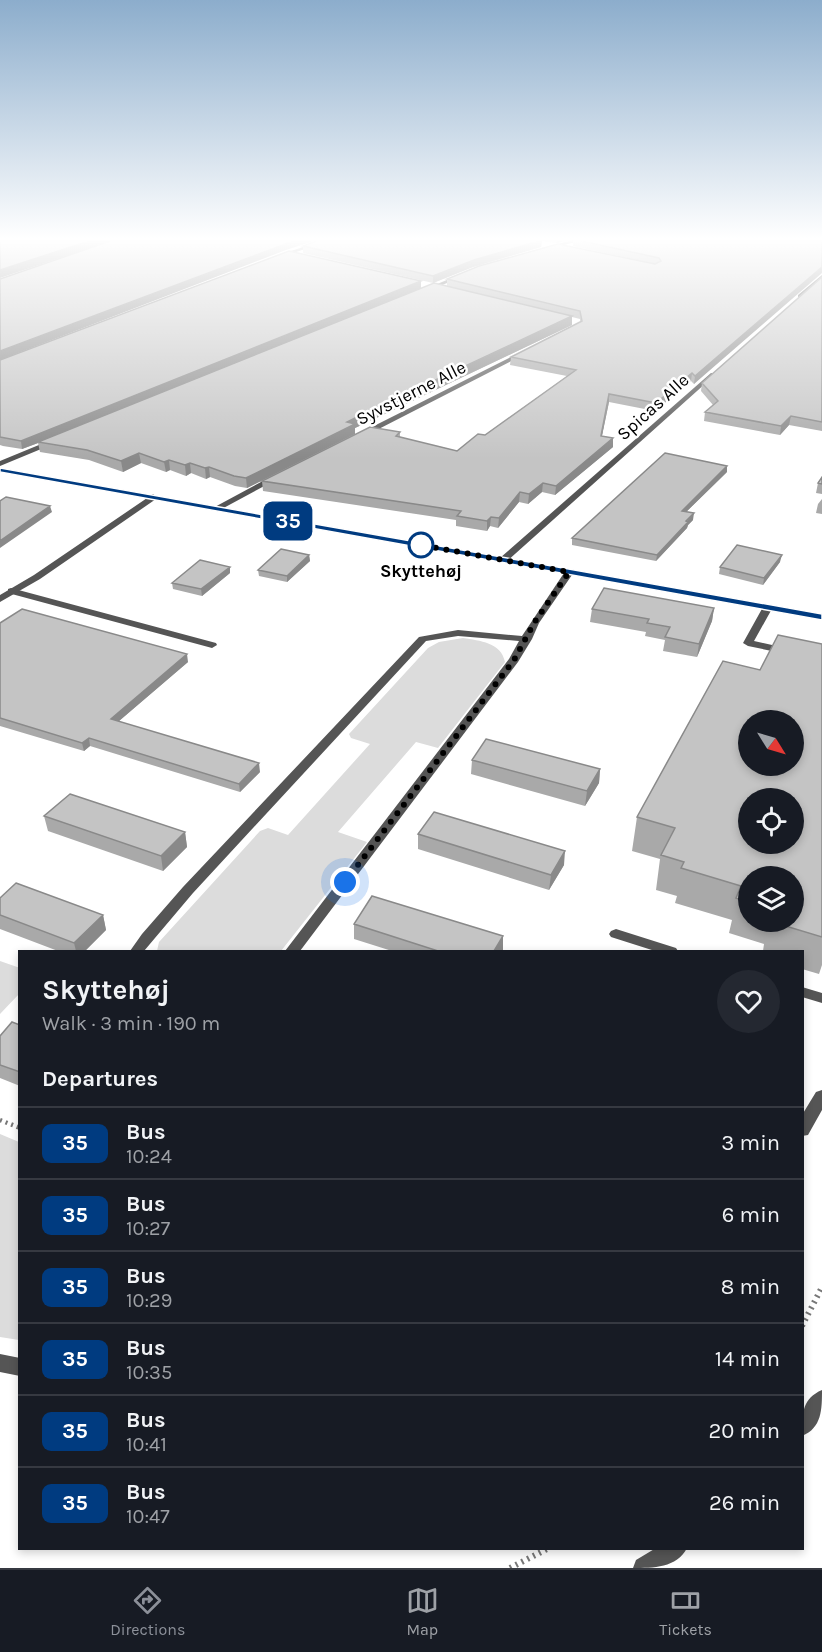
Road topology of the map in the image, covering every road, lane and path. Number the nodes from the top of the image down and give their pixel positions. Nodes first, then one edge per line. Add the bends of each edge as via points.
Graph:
1 (535, 348) edge
2 (722, 366) edge
3 (358, 436) edge
4 (66, 437) edge
5 (0, 464) edge
6 (0, 470) edge
7 (285, 473) edge
8 (153, 497) junction
9 (215, 509) junction
10 (503, 560) junction
11 (569, 572) junction
12 (12, 591) junction
13 (0, 599) edge
14 (768, 607) junction
15 (822, 617) edge
16 (527, 639) junction
17 (212, 645) dead end
18 (801, 655) edge
19 (616, 934) dead end
20 (138, 950) edge
21 (293, 950) edge
22 (668, 950) edge
23 (804, 993) edge
24 (822, 998) edge
25 (822, 1096) edge
26 (0, 1120) edge
27 (18, 1127) edge
28 (804, 1127) edge
29 (822, 1287) edge
30 (804, 1322) edge
31 (0, 1363) edge
32 (18, 1367) edge
33 (822, 1400) edge
34 (804, 1423) edge
35 (545, 1550) edge
36 (673, 1550) edge
37 (510, 1568) edge
38 (645, 1568) edge

1 - 3 street, Syvstjerne Alle
2 - 10 street, Spicas Alle
4 - 5 street
6 - 8 street
7 - 9 street
8 - 9 street
8 - 12 street
9 - 10 street
10 - 11 street
11 - 14 street
11 - 16 street
12 - 13 street
12 - 17 street
14 - 15 street
14 - 18 street via 748,643
16 - 20 street via 458,633 423,639 188,890
16 - 21 street via 485,700
19 - 22 street
23 - 24 street
25 - 28 street
26 - 27 path
29 - 30 path
31 - 32 street
33 - 34 street
35 - 37 path
36 - 38 street

